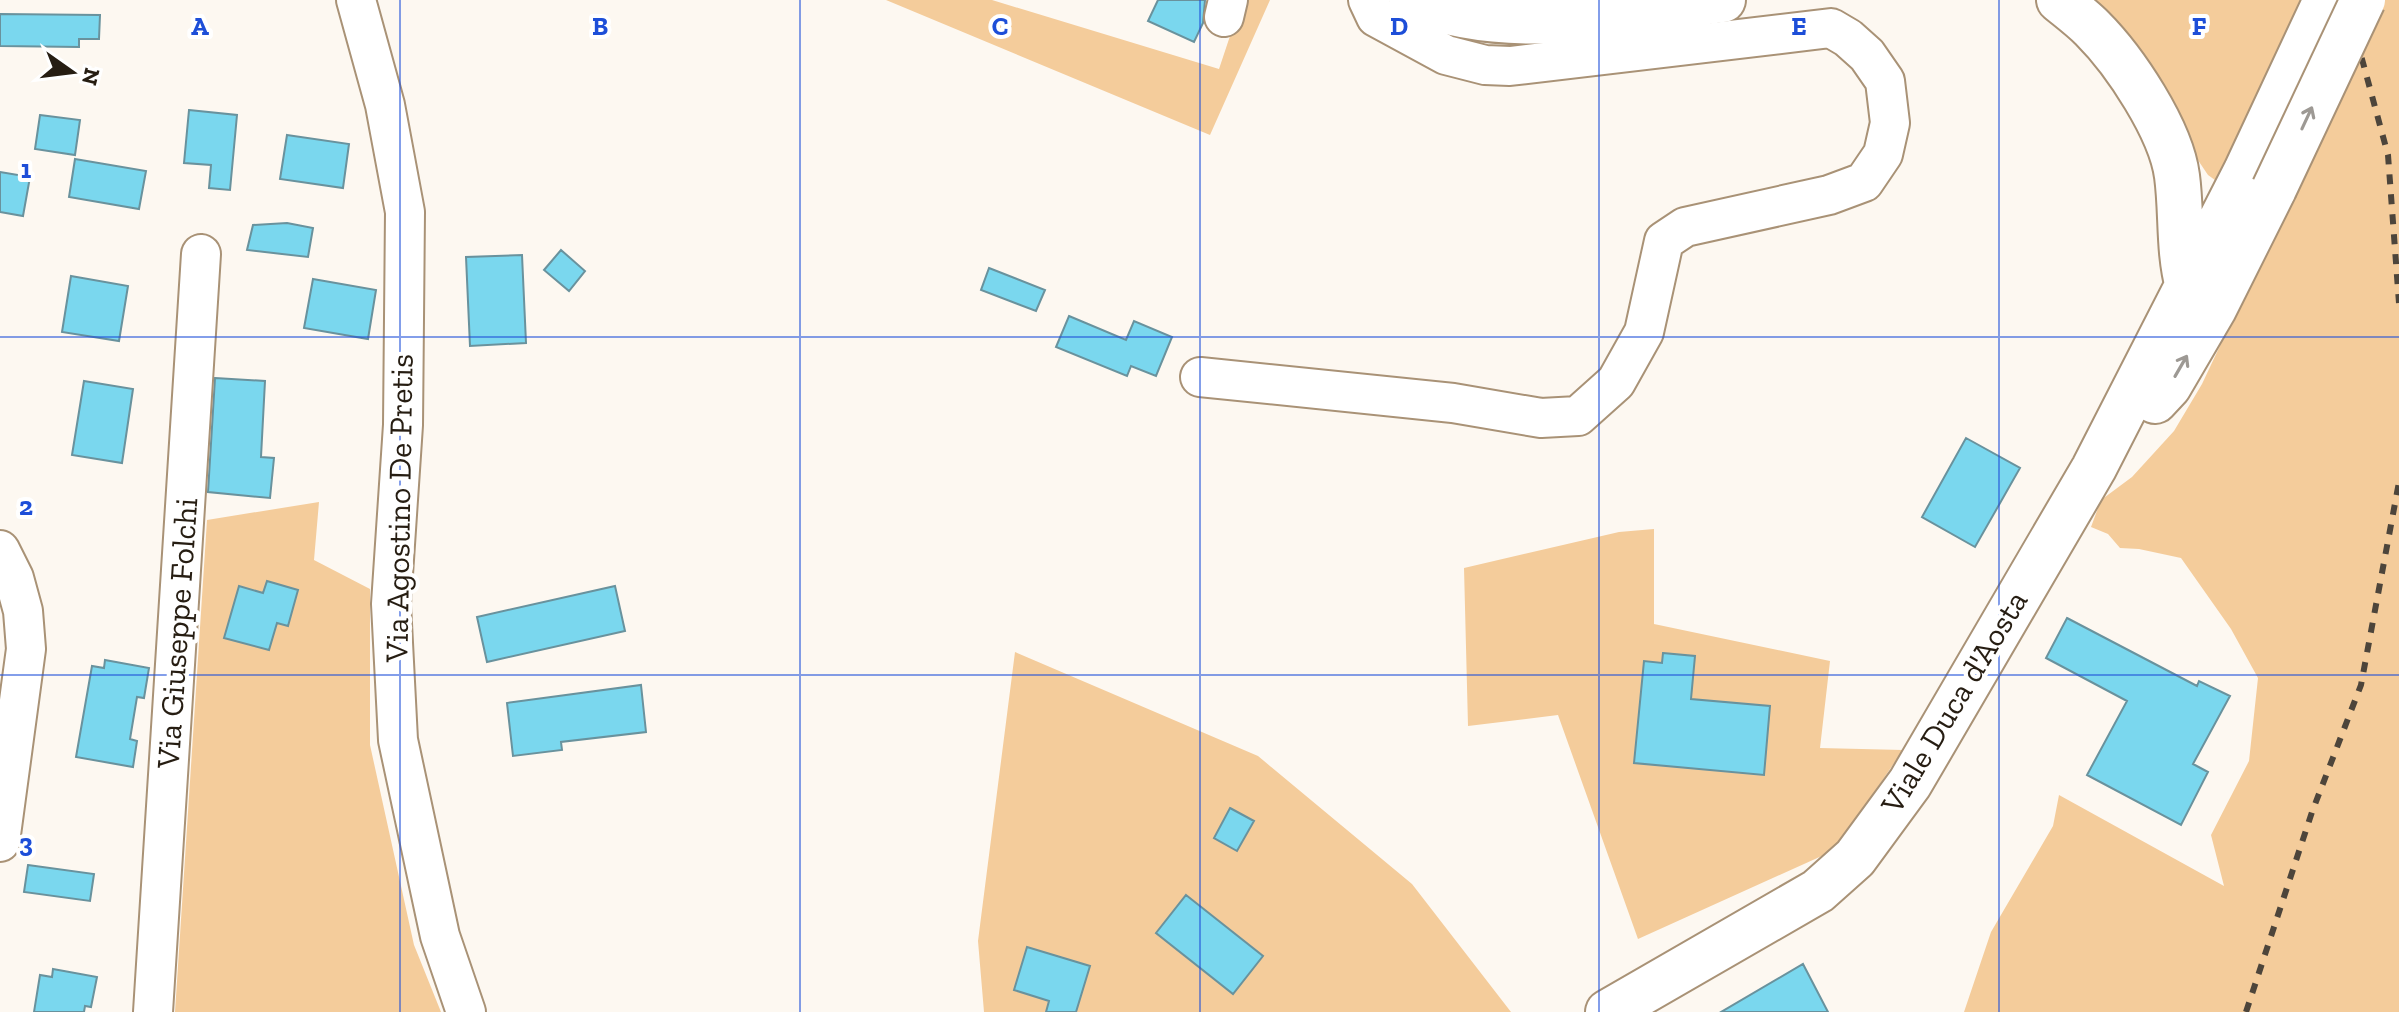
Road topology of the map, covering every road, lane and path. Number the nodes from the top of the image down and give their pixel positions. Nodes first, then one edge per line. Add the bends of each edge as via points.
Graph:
1 (356, 0) edge
2 (1368, 0) edge
3 (1411, 0) edge
4 (1723, 0) edge
5 (2059, 0) edge
6 (2326, 0) edge
7 (2363, 0) edge
8 (2260, 180) junction
9 (201, 254) dead end
10 (2188, 287) junction
11 (1200, 377) dead end
12 (2094, 468) junction
13 (0, 550) edge
14 (0, 842) edge
15 (153, 1012) edge
16 (466, 1012) edge
17 (1608, 1012) edge

1 - 16 street, Via Agostino De Pretis via 385,105 405,212 403,425 391,604 398,740 440,936
2 - 11 street via 1376,17 1446,55 1485,65 1831,28 1867,55 1885,81 1890,123 1883,154 1864,182 1829,195 1685,227 1664,241 1644,332 1616,382 1578,416 1541,418 1438,401
3 - 4 main road via 1482,18 1537,23
5 - 10 main road via 2092,28 2140,89 2162,132 2176,171
6 - 8 main road
8 -> 7 main road, bridge
8 - 10 main road, Viale Duca d'Aosta
12 -> 8 main road via 2169,386 2214,309
9 - 15 street, Via Giuseppe Folchi
10 - 12 main road, Viale Duca d'Aosta
12 - 17 main road, Viale Duca d'Aosta via 1910,783 1855,858 1818,891
13 - 14 street via 23,611 26,649

